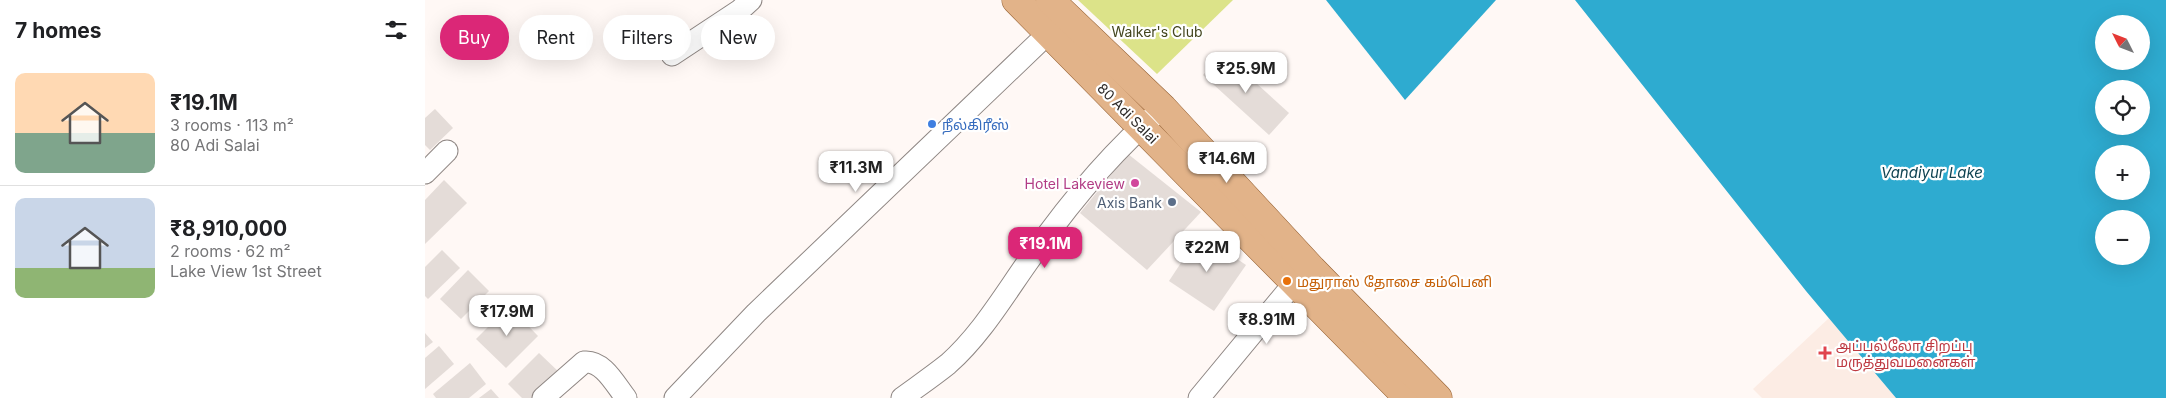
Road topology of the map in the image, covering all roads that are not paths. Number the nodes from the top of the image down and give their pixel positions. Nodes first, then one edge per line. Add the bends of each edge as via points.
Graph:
1 (751, 0) edge
2 (1015, 0) edge
3 (1054, 17) edge
4 (691, 42) edge
5 (1163, 108) junction
6 (1141, 126) junction
7 (447, 151) dead end
8 (425, 173) edge
9 (1304, 276) junction
10 (543, 398) edge
11 (626, 398) edge
12 (675, 398) edge
13 (902, 398) edge
14 (1199, 398) edge
15 (1408, 398) edge
16 (1438, 398) edge

1 - 4 street
2 - 3 main road, 80 Adi Salai
3 - 5 main road, 80 Adi Salai
3 - 6 main road, 80 Adi Salai
3 - 12 street
5 - 6 street
5 - 9 main road, 80 Adi Salai
6 - 9 main road, 80 Adi Salai
6 - 13 street via 1096,174 976,334 948,363
7 - 8 street
9 - 14 street
9 - 15 main road, 80 Adi Salai
9 - 16 main road, 80 Adi Salai
10 - 11 street via 583,362 591,361 603,368

